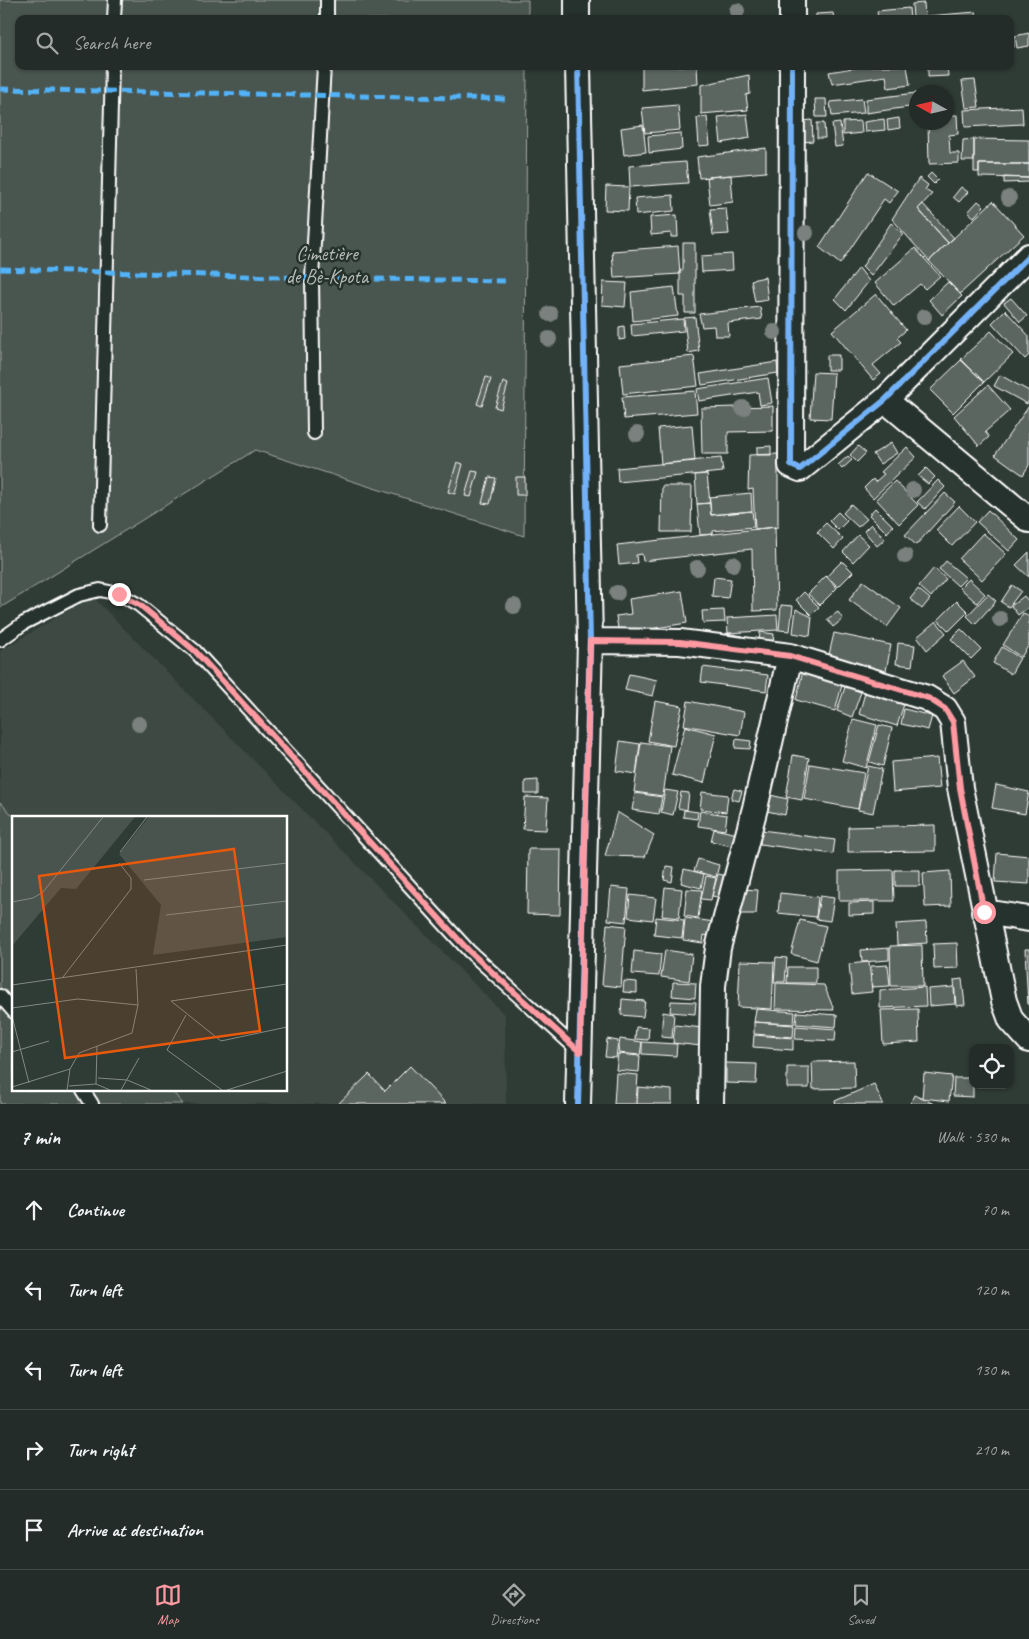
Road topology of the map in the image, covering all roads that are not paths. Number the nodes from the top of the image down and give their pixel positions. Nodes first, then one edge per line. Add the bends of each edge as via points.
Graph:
1 (115, 0) edge
2 (327, 0) edge
3 (577, 0) edge
4 (792, 0) edge
5 (114, 15) edge
6 (326, 15) edge
7 (577, 15) edge
8 (792, 15) edge
9 (112, 70) edge
10 (324, 70) edge
11 (578, 70) edge
12 (792, 70) edge
13 (1029, 256) edge
14 (886, 400) junction
15 (314, 432) dead end
16 (1029, 520) edge
17 (100, 525) dead end
18 (0, 640) edge
19 (590, 641) junction
20 (790, 656) junction
21 (984, 912) junction
22 (1029, 918) edge
23 (0, 996) edge
24 (12, 1010) edge
25 (1029, 1040) edge
26 (580, 1052) junction
27 (84, 1092) edge
28 (92, 1104) edge
29 (578, 1104) edge
30 (711, 1104) edge

1 - 5 lane
2 - 6 lane
3 - 7 street
4 - 8 street
9 - 17 lane
10 - 15 lane via 312,278
11 - 19 street
12 - 14 street via 791,465 800,469
13 - 14 street
14 - 16 street
18 - 26 lane via 24,623 79,595 100,590 119,594 140,605 195,651 469,951
19 - 20 street via 680,642
19 - 26 street
20 - 21 street via 928,698 945,709 953,722 960,788
20 - 30 street via 718,948 713,986
21 - 22 street
21 - 25 street via 1004,1001 1011,1020
23 - 24 lane
26 - 29 street
27 - 28 lane

